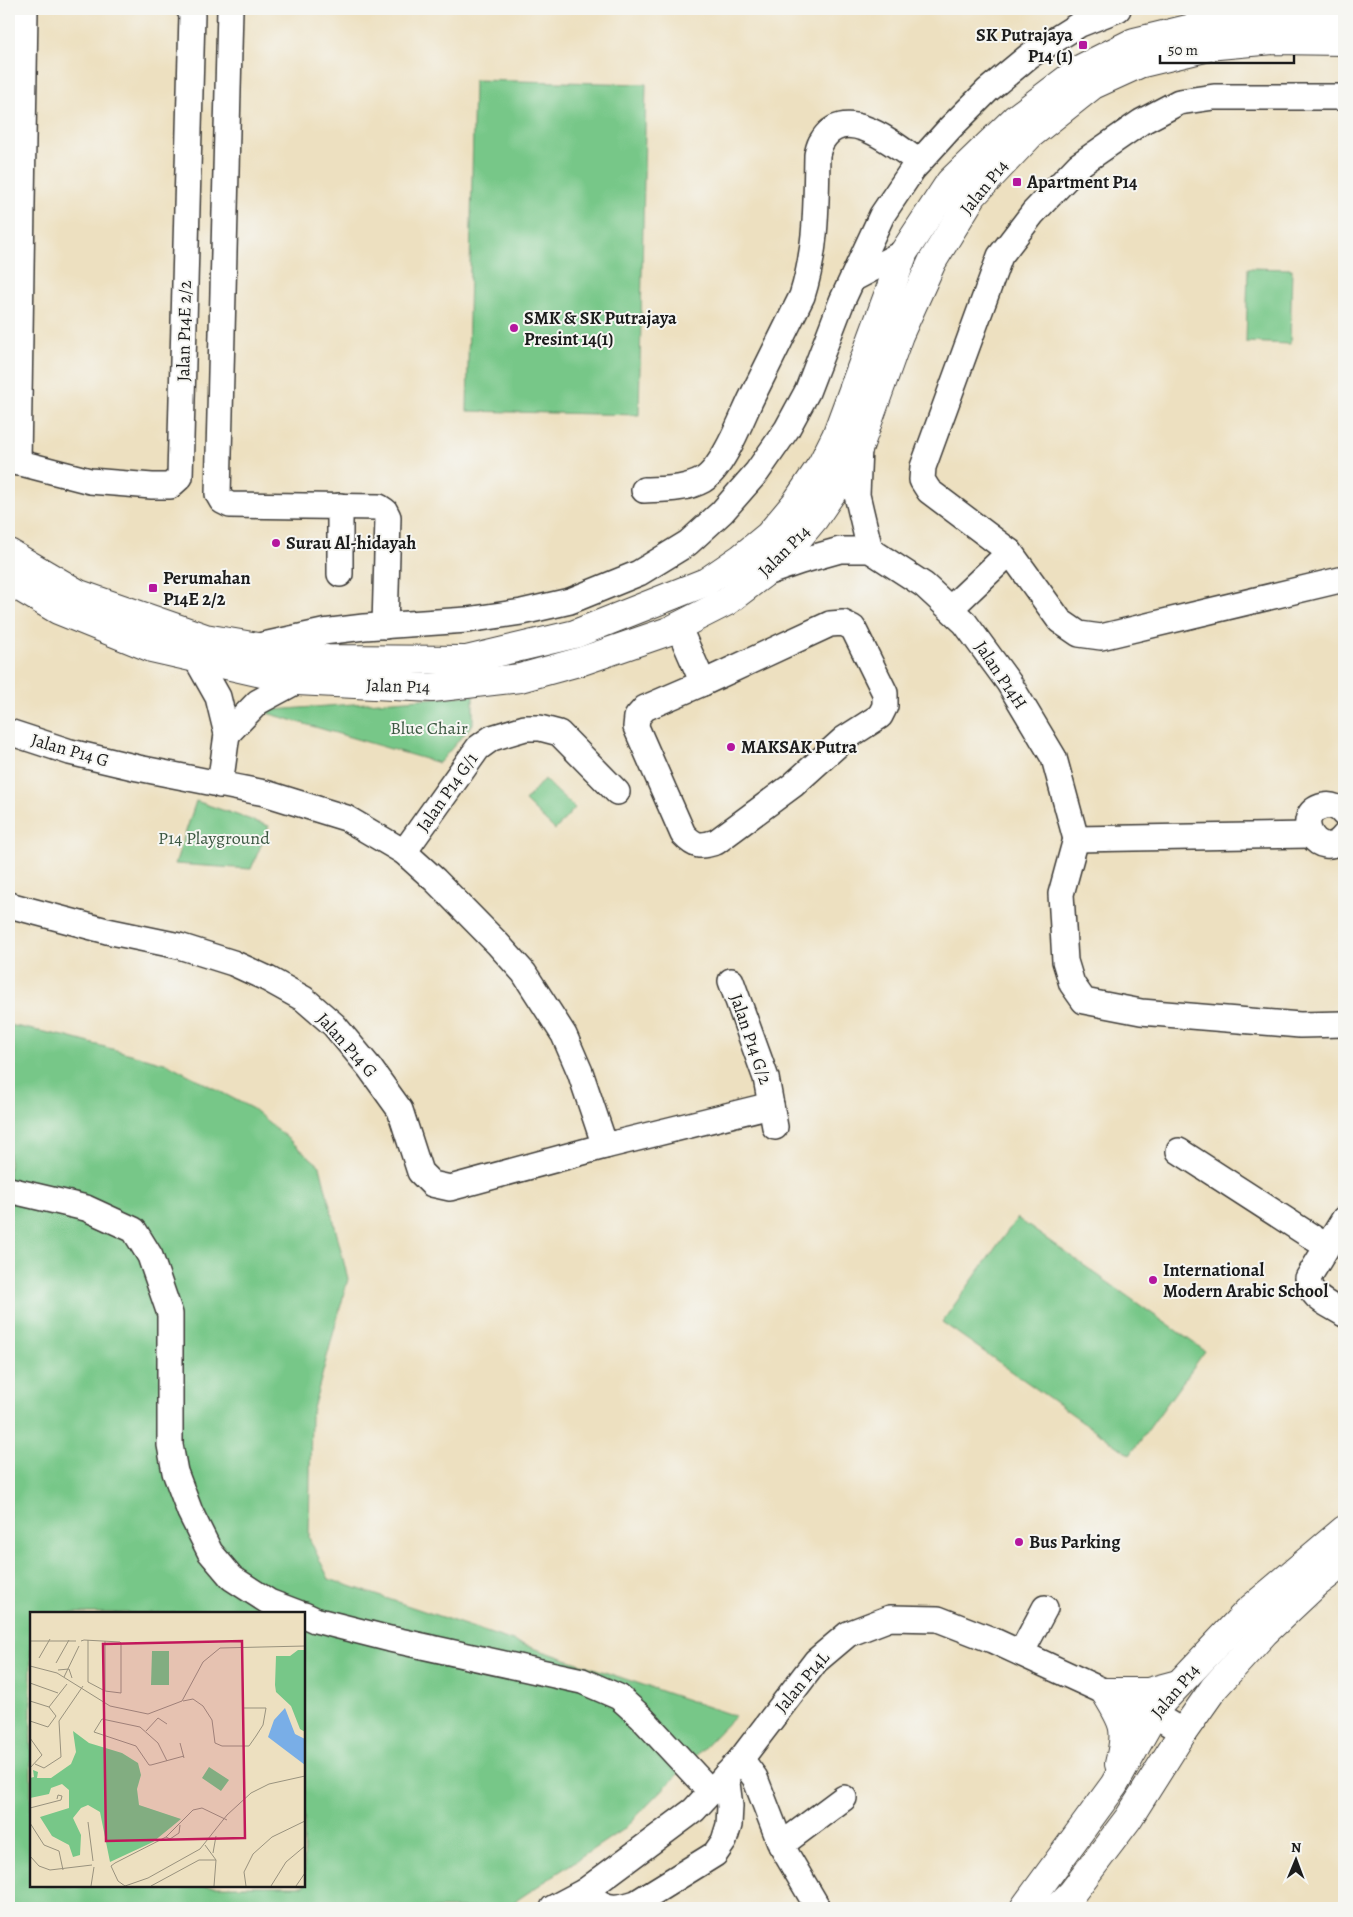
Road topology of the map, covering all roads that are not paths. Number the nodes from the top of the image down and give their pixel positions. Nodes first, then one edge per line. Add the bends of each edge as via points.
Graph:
1 (25, 9) edge
2 (189, 9) edge
3 (230, 9) edge
4 (1118, 9) edge
5 (1261, 13) edge
6 (1344, 18) edge
7 (1344, 41) edge
8 (1344, 97) edge
9 (919, 162) junction
10 (904, 252) junction
11 (853, 278) junction
12 (859, 447) junction
13 (13, 462) edge
14 (644, 490) dead end
15 (340, 506) junction
16 (870, 550) junction
17 (1010, 552) junction
18 (9, 553) edge
19 (340, 574) dead end
20 (763, 574) junction
21 (1344, 579) edge
22 (9, 581) edge
23 (609, 585) junction
24 (950, 609) junction
25 (385, 626) junction
26 (678, 626) junction
27 (575, 634) junction
28 (254, 647) junction
29 (196, 658) junction
30 (298, 681) junction
31 (703, 683) junction
32 (9, 732) edge
33 (227, 734) junction
34 (220, 785) junction
35 (617, 792) dead end
36 (1344, 814) edge
37 (1310, 835) junction
38 (1344, 836) edge
39 (1076, 839) junction
40 (404, 852) junction
41 (9, 905) edge
42 (731, 981) dead end
43 (1344, 1024) edge
44 (773, 1116) joint
45 (605, 1146) junction
46 (1180, 1151) dead end
47 (9, 1190) edge
48 (1344, 1219) edge
49 (1326, 1246) junction
50 (1344, 1314) edge
51 (1344, 1530) edge
52 (1344, 1562) edge
53 (1045, 1608) dead end
54 (295, 1612) edge
55 (305, 1616) edge
56 (1021, 1653) junction
57 (1178, 1684) junction
58 (1106, 1692) junction
59 (1153, 1714) junction
60 (1183, 1732) junction
61 (733, 1776) junction
62 (1114, 1785) junction
63 (844, 1798) dead end
64 (782, 1844) junction
65 (585, 1891) junction
66 (1064, 1903) edge
67 (553, 1908) edge
68 (818, 1908) edge
69 (1024, 1908) edge

1 - 13 street
2 - 13 street, Jalan P14E 2/2 via 192,14 180,478 170,486 90,481
3 - 15 street via 218,494 230,505
4 - 9 street via 1080,24 1029,56 988,90
5 - 6 main road, Jalan P14
5 - 10 main road, Jalan P14 via 1134,42 1082,68 1015,119 950,182
7 - 12 main road, Jalan P14 via 1273,40 1218,46 1139,64 1093,85 1030,135 973,195 932,262 900,335
8 - 17 street via 1214,97 1179,102 1141,122 1080,165 1033,213 1000,256 923,467 922,480 929,491
9 - 11 street via 882,215
9 - 14 street via 877,133 861,127 838,128 821,141 817,155 813,252 809,274 802,296 730,444 714,471 704,479 676,489
10 - 11 street
10 - 27 main road, Jalan P14 via 836,436 795,504 769,535 706,582
11 - 23 street via 807,392 787,429 757,472 722,512 688,543 640,573
12 - 16 street via 857,495
12 - 20 main road, Jalan P14 via 814,519
15 - 19 street
15 - 25 street via 379,507 388,517
16 - 20 street via 840,550
16 - 24 street, Jalan P14H via 924,585
17 - 21 street via 1060,621 1079,634 1101,637
17 - 24 street
18 - 28 main road, Jalan P14 via 79,594 205,638
20 - 26 main road, Jalan P14 via 726,602
22 - 29 main road, Jalan P14 via 67,613 152,648
23 - 25 street via 570,601 522,612 458,622
23 - 27 street
24 - 39 street, Jalan P14H via 965,623 1009,683 1054,758
25 - 28 street via 323,632
26 - 30 main road, Jalan P14 via 582,661 520,678 432,688
26 - 31 street
27 - 28 main road, Jalan P14 via 466,660 327,659
29 - 30 main road, Jalan P14
29 - 33 street via 218,697
30 - 33 street via 258,702
31 - 31 street via 830,624 843,623 853,628 885,693 885,706 880,716 844,739 792,785 716,842 703,846 691,843 683,834 636,727 637,717 644,708
32 - 34 street, Jalan P14 G via 79,754
33 - 34 street
34 - 40 street, Jalan P14 G via 265,793 346,818
35 - 40 street, Jalan P14 G/1 via 559,733 525,728 492,738 478,748
36 - 37 street via 1335,806 1328,805 1315,810 1308,822
37 - 38 street via 1319,844 1326,845 1338,843
37 - 39 street
39 - 43 street via 1061,894 1065,961 1072,984 1084,1001 1151,1013 1300,1025
40 - 45 street, Jalan P14 G via 524,973 564,1035
41 - 45 street, Jalan P14 G via 180,946 233,963 304,999 334,1025 400,1110 420,1172 432,1184 450,1188
42 - 44 street, Jalan P14 G/2 via 766,1078
44 - 45 street, Jalan P14 G
46 - 49 street
47 - 54 street via 86,1208 134,1230 150,1256 170,1314 170,1445 175,1472 190,1512 210,1552 232,1578 269,1602
48 - 49 street
49 - 50 street via 1308,1278 1309,1288 1315,1296
51 - 57 main road, Jalan P14 via 1247,1612
52 - 60 main road, Jalan P14 via 1264,1632 1214,1688
53 - 56 street
55 - 61 street via 390,1639 582,1681 619,1697 642,1717
56 - 58 street, Jalan P14L
56 - 61 street, Jalan P14L via 938,1619 890,1618 848,1634 816,1661
57 - 58 main road via 1148,1692
57 - 59 main road, Jalan P14
58 - 59 street, Jalan P14L
58 - 62 main road via 1122,1720 1125,1742
59 - 60 street, Jalan P14L
59 - 62 main road, Jalan P14
60 - 66 main road, Jalan P14 via 1128,1819
61 - 64 street
61 - 65 street, Jalan P14L via 694,1810
61 - 65 street via 729,1825 715,1854 636,1903 622,1907 599,1904
62 - 69 main road, Jalan P14
63 - 64 street
64 - 68 street
65 - 67 street, Jalan P14L

